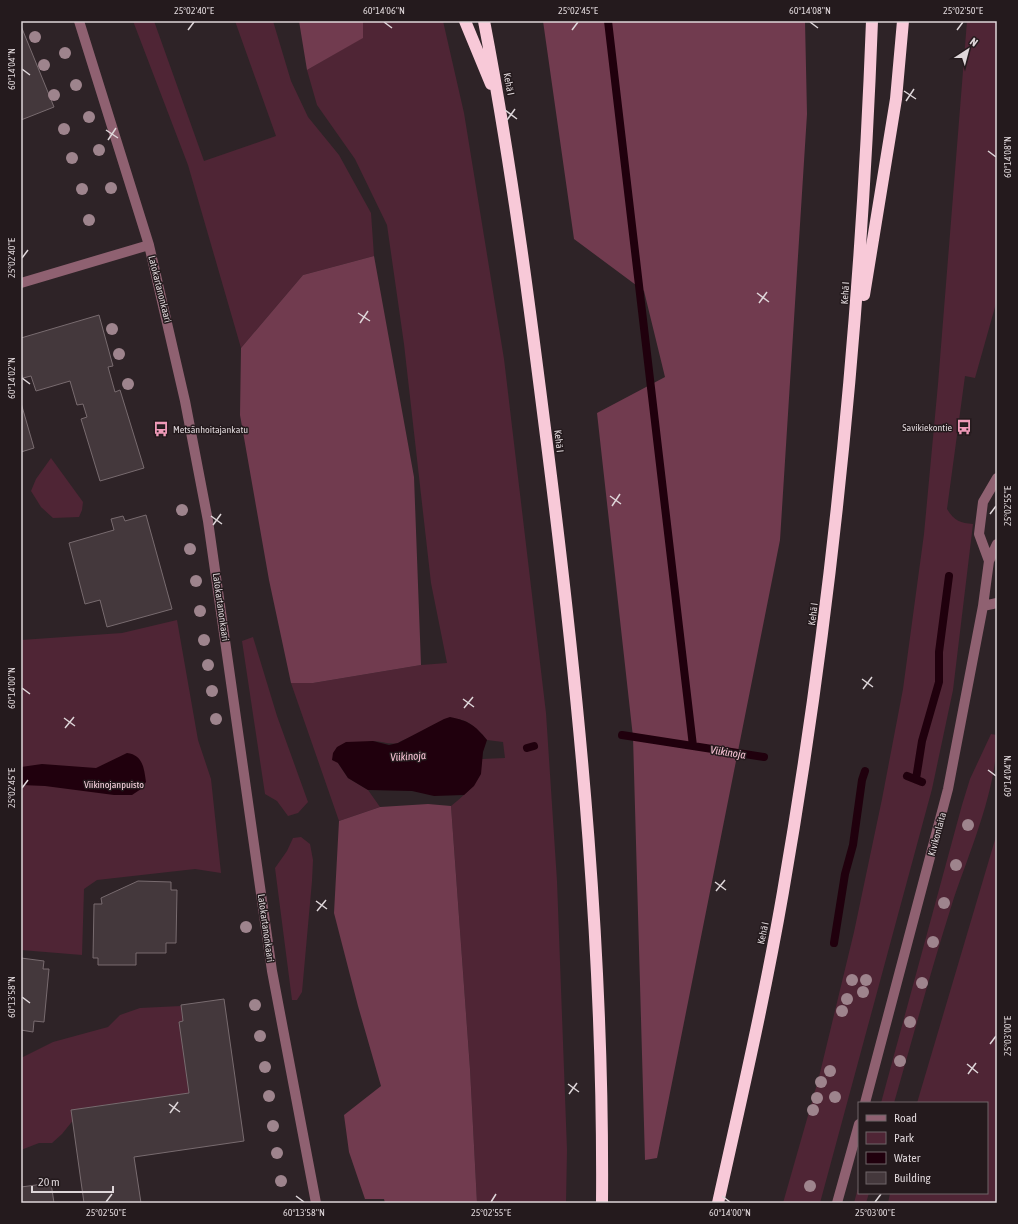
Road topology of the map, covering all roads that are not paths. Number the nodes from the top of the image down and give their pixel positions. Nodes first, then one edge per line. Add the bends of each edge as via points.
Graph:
1 (79, 21) edge
2 (465, 21) edge
3 (484, 21) edge
4 (872, 21) edge
5 (903, 21) edge
6 (501, 110) junction
7 (149, 245) junction
8 (21, 283) edge
9 (852, 367) junction
10 (997, 478) edge
11 (997, 544) edge
12 (989, 561) junction
13 (997, 603) edge
14 (983, 606) junction
15 (865, 1102) edge
16 (858, 1128) edge
17 (316, 1203) edge
18 (602, 1203) edge
19 (718, 1203) edge
20 (837, 1203) edge

1 - 7 street, Latokartanonkaari
2 - 6 highway
3 - 6 highway, Kehä I
4 - 9 highway, Kehä I
5 - 9 highway via 896,99
6 - 18 highway, Kehä I via 526,274 568,608 596,951 603,1114
7 - 8 street
7 - 17 street, Latokartanonkaari via 186,400 208,521 272,970
9 - 19 highway, Kehä I via 834,549 783,894
10 - 12 street, Kivikonlaita via 983,502 979,534
11 - 12 street, Kivikonlaita
12 - 14 street, Kivikonlaita
13 - 14 street
14 - 15 street, Kivikonlaita via 948,789
16 - 20 street

